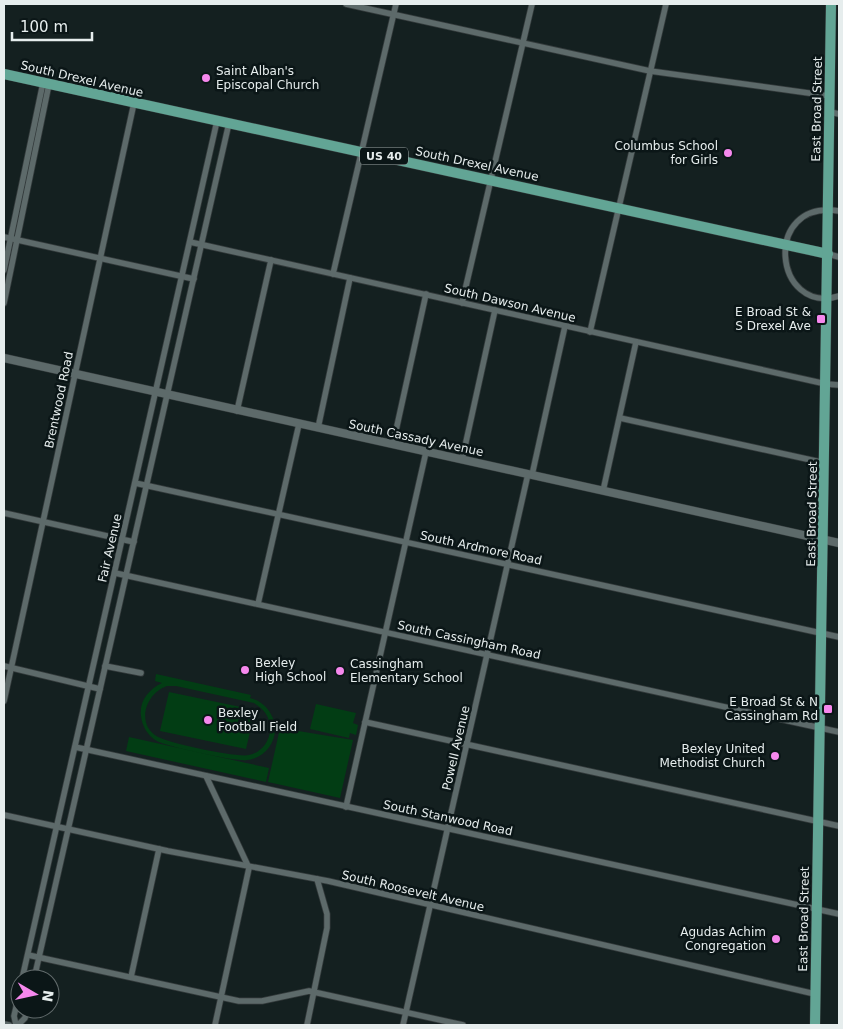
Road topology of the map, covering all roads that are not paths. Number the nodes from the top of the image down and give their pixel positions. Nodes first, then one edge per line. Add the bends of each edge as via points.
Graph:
1 (346, 4) edge
2 (396, 4) edge
3 (532, 4) edge
4 (666, 4) edge
5 (831, 4) edge
6 (393, 14) junction
7 (523, 43) junction
8 (650, 71) junction
9 (4, 74) edge
10 (46, 84) junction
11 (830, 96) junction
12 (134, 103) junction
13 (834, 113) edge
14 (217, 122) junction
15 (229, 123) junction
16 (361, 151) junction
17 (491, 180) junction
18 (619, 208) junction
19 (834, 211) edge
20 (10, 239) edge
21 (190, 242) junction
22 (201, 245) junction
23 (785, 245) junction
24 (828, 254) junction
25 (839, 257) edge
26 (100, 259) junction
27 (271, 260) junction
28 (4, 270) edge
29 (334, 274) junction
30 (182, 276) junction
31 (350, 278) junction
32 (194, 279) junction
33 (426, 294) junction
34 (839, 296) edge
35 (827, 298) junction
36 (4, 303) edge
37 (462, 303) junction
38 (495, 310) junction
39 (565, 326) junction
40 (590, 332) junction
41 (636, 342) junction
42 (4, 358) edge
43 (75, 374) junction
44 (826, 384) junction
45 (839, 385) edge
46 (839, 390) edge
47 (156, 393) junction
48 (167, 395) junction
49 (237, 411) junction
50 (620, 418) junction
51 (299, 424) junction
52 (318, 428) junction
53 (393, 444) junction
54 (426, 452) junction
55 (462, 460) junction
56 (826, 463) junction
57 (530, 475) junction
58 (135, 483) junction
59 (146, 485) junction
60 (604, 491) junction
61 (4, 513) edge
62 (279, 514) junction
63 (43, 521) junction
64 (122, 540) junction
65 (824, 540) junction
66 (134, 542) junction
67 (405, 542) junction
68 (839, 543) edge
69 (508, 564) junction
70 (115, 573) junction
71 (126, 575) junction
72 (258, 604) junction
73 (385, 632) junction
74 (822, 633) junction
75 (839, 637) edge
76 (488, 654) junction
77 (4, 666) edge
78 (106, 666) junction
79 (11, 668) junction
80 (141, 672) dead end
81 (89, 686) junction
82 (100, 689) junction
83 (4, 701) edge
84 (365, 722) junction
85 (820, 727) junction
86 (839, 732) edge
87 (467, 744) junction
88 (75, 747) junction
89 (86, 750) junction
90 (206, 776) junction
91 (346, 806) junction
92 (4, 815) edge
93 (818, 821) junction
94 (839, 826) edge
95 (57, 828) junction
96 (447, 828) junction
97 (68, 830) junction
98 (159, 849) junction
99 (248, 865) junction
100 (317, 879) junction
101 (430, 905) junction
102 (817, 909) junction
103 (839, 914) edge
104 (28, 955) junction
105 (39, 957) junction
106 (24, 969) edge
107 (36, 969) edge
108 (132, 977) junction
109 (314, 991) junction
110 (815, 994) junction
111 (221, 997) junction
112 (406, 1012) junction
113 (4, 1024) edge
114 (9, 1025) edge
115 (215, 1025) edge
116 (307, 1025) edge
117 (403, 1025) edge
118 (463, 1025) edge
119 (815, 1025) edge

1 - 6 street
2 - 6 street
3 - 7 street
4 - 8 street
5 - 11 main road, East Broad Street
6 - 7 street
6 - 16 street
7 - 8 street
7 - 17 street
8 - 11 street
8 - 18 street
9 - 10 main road, South Drexel Avenue / US 40
10 - 12 main road, South Drexel Avenue / US 40
10 - 20 street
11 - 13 main road, East Broad Street
12 - 14 main road, South Drexel Avenue / US 40
12 - 26 street, Brentwood Road
13 - 19 main road, East Broad Street
14 - 15 main road, South Drexel Avenue / US 40
14 - 21 street, Fair Avenue
15 - 16 main road, South Drexel Avenue / US 40
15 - 22 street, Fair Avenue
16 - 17 main road, South Drexel Avenue / US 40
16 - 29 street
17 - 18 main road, South Drexel Avenue / US 40
17 - 37 street
18 - 23 main road, South Drexel Avenue / US 40
18 - 40 street
19 - 23 street via 813,212 801,219 790,231
19 - 24 main road, East Broad Street
20 - 26 street
20 - 28 street
20 - 36 street
21 - 22 street, South Dawson Avenue
21 - 30 street, Fair Avenue
22 - 27 street, South Dawson Avenue
22 - 32 street, Fair Avenue
23 - 24 main road, South Drexel Avenue / US 40
23 - 35 street via 785,263 791,277 809,294
24 - 25 street
24 - 35 main road, East Broad Street
26 - 30 street
26 - 43 street, Brentwood Road
27 - 29 street, South Dawson Avenue
27 - 49 street
29 - 31 street, South Dawson Avenue
30 - 32 street
30 - 47 street, Fair Avenue
31 - 33 street, South Dawson Avenue
31 - 52 street
32 - 48 street, Fair Avenue
33 - 37 street, South Dawson Avenue
33 - 53 street
34 - 35 street
35 - 44 main road, East Broad Street
37 - 38 street, South Dawson Avenue
38 - 39 street, South Dawson Avenue
38 - 55 street
39 - 40 street, South Dawson Avenue
39 - 57 street, Powell Avenue
40 - 41 street, South Dawson Avenue
41 - 44 street, South Dawson Avenue
41 - 50 street
42 - 43 street, South Cassady Avenue
43 - 47 street, South Cassady Avenue
43 - 63 street, Brentwood Road
44 - 45 street
44 - 46 street
44 - 56 main road, East Broad Street
47 - 48 street, South Cassady Avenue
47 - 58 street, Fair Avenue
48 - 49 street, South Cassady Avenue
48 - 59 street, Fair Avenue
49 - 51 street, South Cassady Avenue
50 - 56 street
50 - 60 street
51 - 52 street, South Cassady Avenue
51 - 62 street
52 - 53 street, South Cassady Avenue
53 - 54 street, South Cassady Avenue
54 - 55 street, South Cassady Avenue
54 - 67 street
55 - 57 street, South Cassady Avenue
56 - 65 main road, East Broad Street
57 - 60 street, South Cassady Avenue
57 - 69 street, Powell Avenue
58 - 59 street, South Ardmore Road
58 - 64 street, Fair Avenue
59 - 62 street, South Ardmore Road
59 - 66 street, Fair Avenue
60 - 65 street, South Cassady Avenue
61 - 63 street
62 - 67 street, South Ardmore Road
62 - 72 street
63 - 64 street
63 - 79 street, Brentwood Road
64 - 66 street
64 - 70 street, Fair Avenue
65 - 68 street, South Cassady Avenue
65 - 74 main road, East Broad Street
66 - 71 street, Fair Avenue
67 - 69 street, South Ardmore Road
67 - 73 street
69 - 74 street, South Ardmore Road
69 - 76 street, Powell Avenue
70 - 71 street, South Cassingham Road
70 - 81 street, Fair Avenue
71 - 72 street, South Cassingham Road
71 - 78 street, Fair Avenue
72 - 73 street, South Cassingham Road
73 - 76 street, South Cassingham Road
73 - 84 street
74 - 75 street, South Ardmore Road
74 - 85 main road, East Broad Street
76 - 85 street, South Cassingham Road
76 - 87 street, Powell Avenue
77 - 79 street
78 - 80 street
78 - 82 street, Fair Avenue
79 - 81 street
79 - 83 street, Brentwood Road
81 - 82 street
81 - 88 street, Fair Avenue
82 - 89 street, Fair Avenue
84 - 87 street
84 - 91 street
85 - 86 street, South Cassingham Road
85 - 93 main road, East Broad Street
87 - 93 street
87 - 96 street, Powell Avenue
88 - 89 street, South Stanwood Road
88 - 95 street, Fair Avenue
89 - 90 street, South Stanwood Road
89 - 97 street, Fair Avenue
90 - 91 street, South Stanwood Road
90 - 99 street
91 - 96 street, South Stanwood Road
92 - 95 street, South Roosevelt Avenue
93 - 94 street
93 - 102 main road, East Broad Street
95 - 97 street, South Roosevelt Avenue
95 - 104 street, Fair Avenue
96 - 101 street, Powell Avenue
96 - 102 street, South Stanwood Road
97 - 98 street, South Roosevelt Avenue
97 - 105 street, Fair Avenue
98 - 99 street, South Roosevelt Avenue
98 - 108 street
99 - 100 street, South Roosevelt Avenue
99 - 111 street
100 - 101 street, South Roosevelt Avenue
100 - 109 street via 328,928
101 - 110 street, South Roosevelt Avenue
101 - 112 street, Powell Avenue
102 - 103 street, South Stanwood Road
102 - 110 main road, East Broad Street
104 - 105 street
104 - 106 street, Fair Avenue
105 - 107 street, Fair Avenue
105 - 108 street
108 - 111 street
109 - 111 street via 304,990 262,1001
109 - 112 street
109 - 116 street
110 - 119 main road, East Broad Street
111 - 115 street
112 - 117 street, Powell Avenue
112 - 118 street
113 - 114 street

